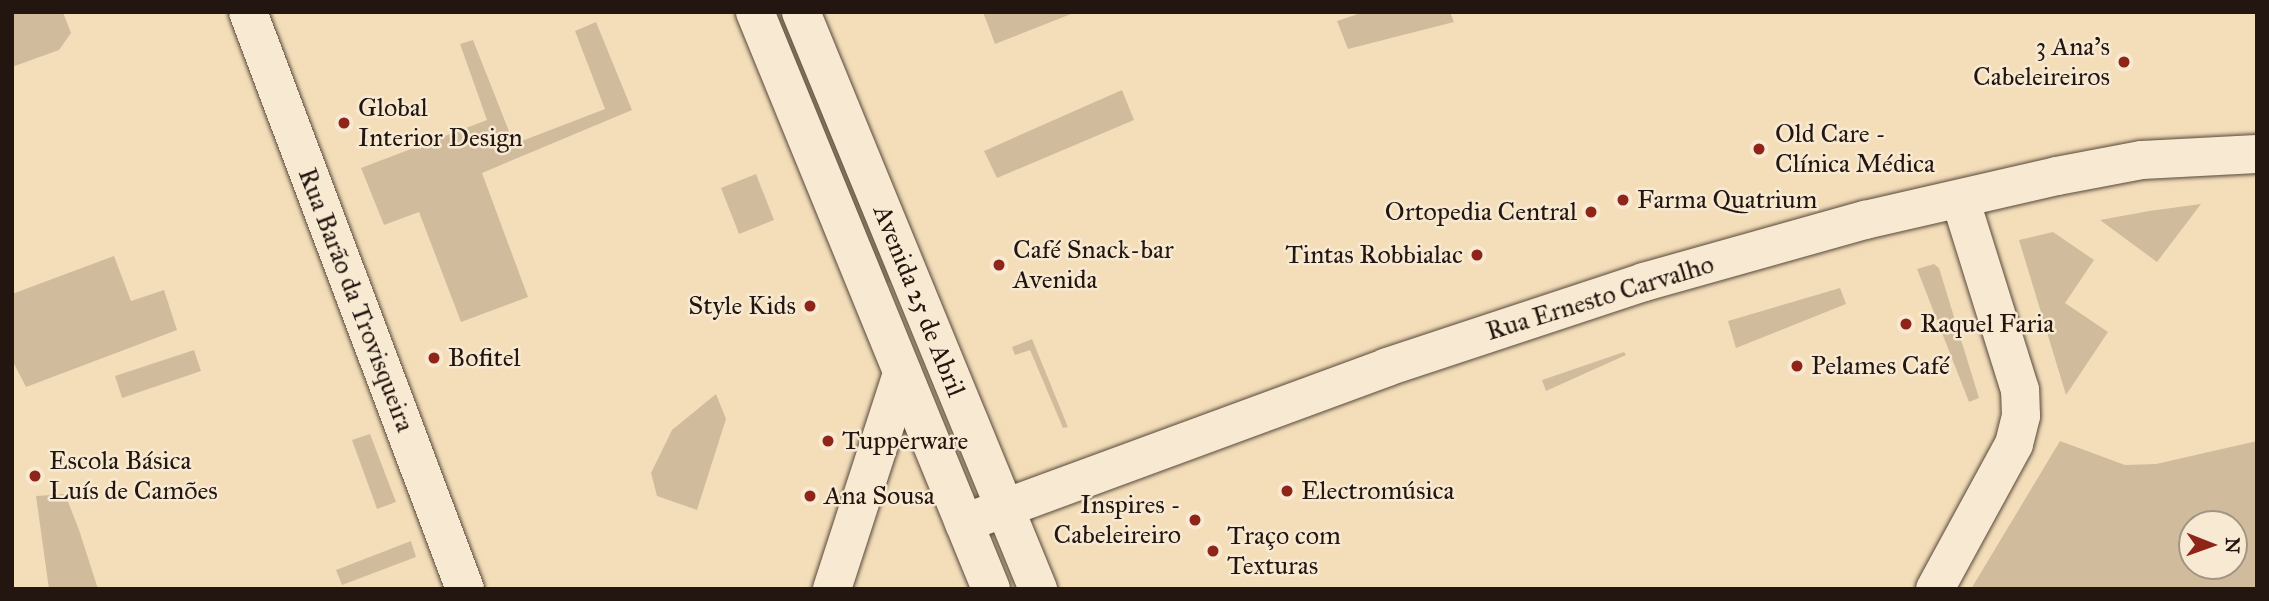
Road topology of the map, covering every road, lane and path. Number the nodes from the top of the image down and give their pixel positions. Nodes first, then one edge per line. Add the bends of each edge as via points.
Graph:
1 (248, 12) edge
2 (755, 12) edge
3 (801, 12) edge
4 (2257, 153) edge
5 (1961, 199) junction
6 (902, 373) junction
7 (1005, 508) junction
8 (964, 523) junction
9 (464, 589) edge
10 (832, 589) edge
11 (991, 589) edge
12 (1038, 589) edge
13 (1935, 589) edge

1 - 9 street, Rua Barão da Trovisqueira
2 - 6 street, Avenida 25 de Abril
3 - 7 street, Avenida 25 de Abril
4 - 5 street, Rua Ernesto Carvalho via 2142,160
5 - 7 street, Rua Ernesto Carvalho via 1865,220 1549,312
5 - 13 street via 2020,390 2021,416 2014,444
6 - 8 street, Avenida 25 de Abril
6 - 10 street
7 - 8 street, Rua Ernesto Carvalho
7 - 12 street, Avenida 25 de Abril
8 - 11 street, Avenida 25 de Abril

